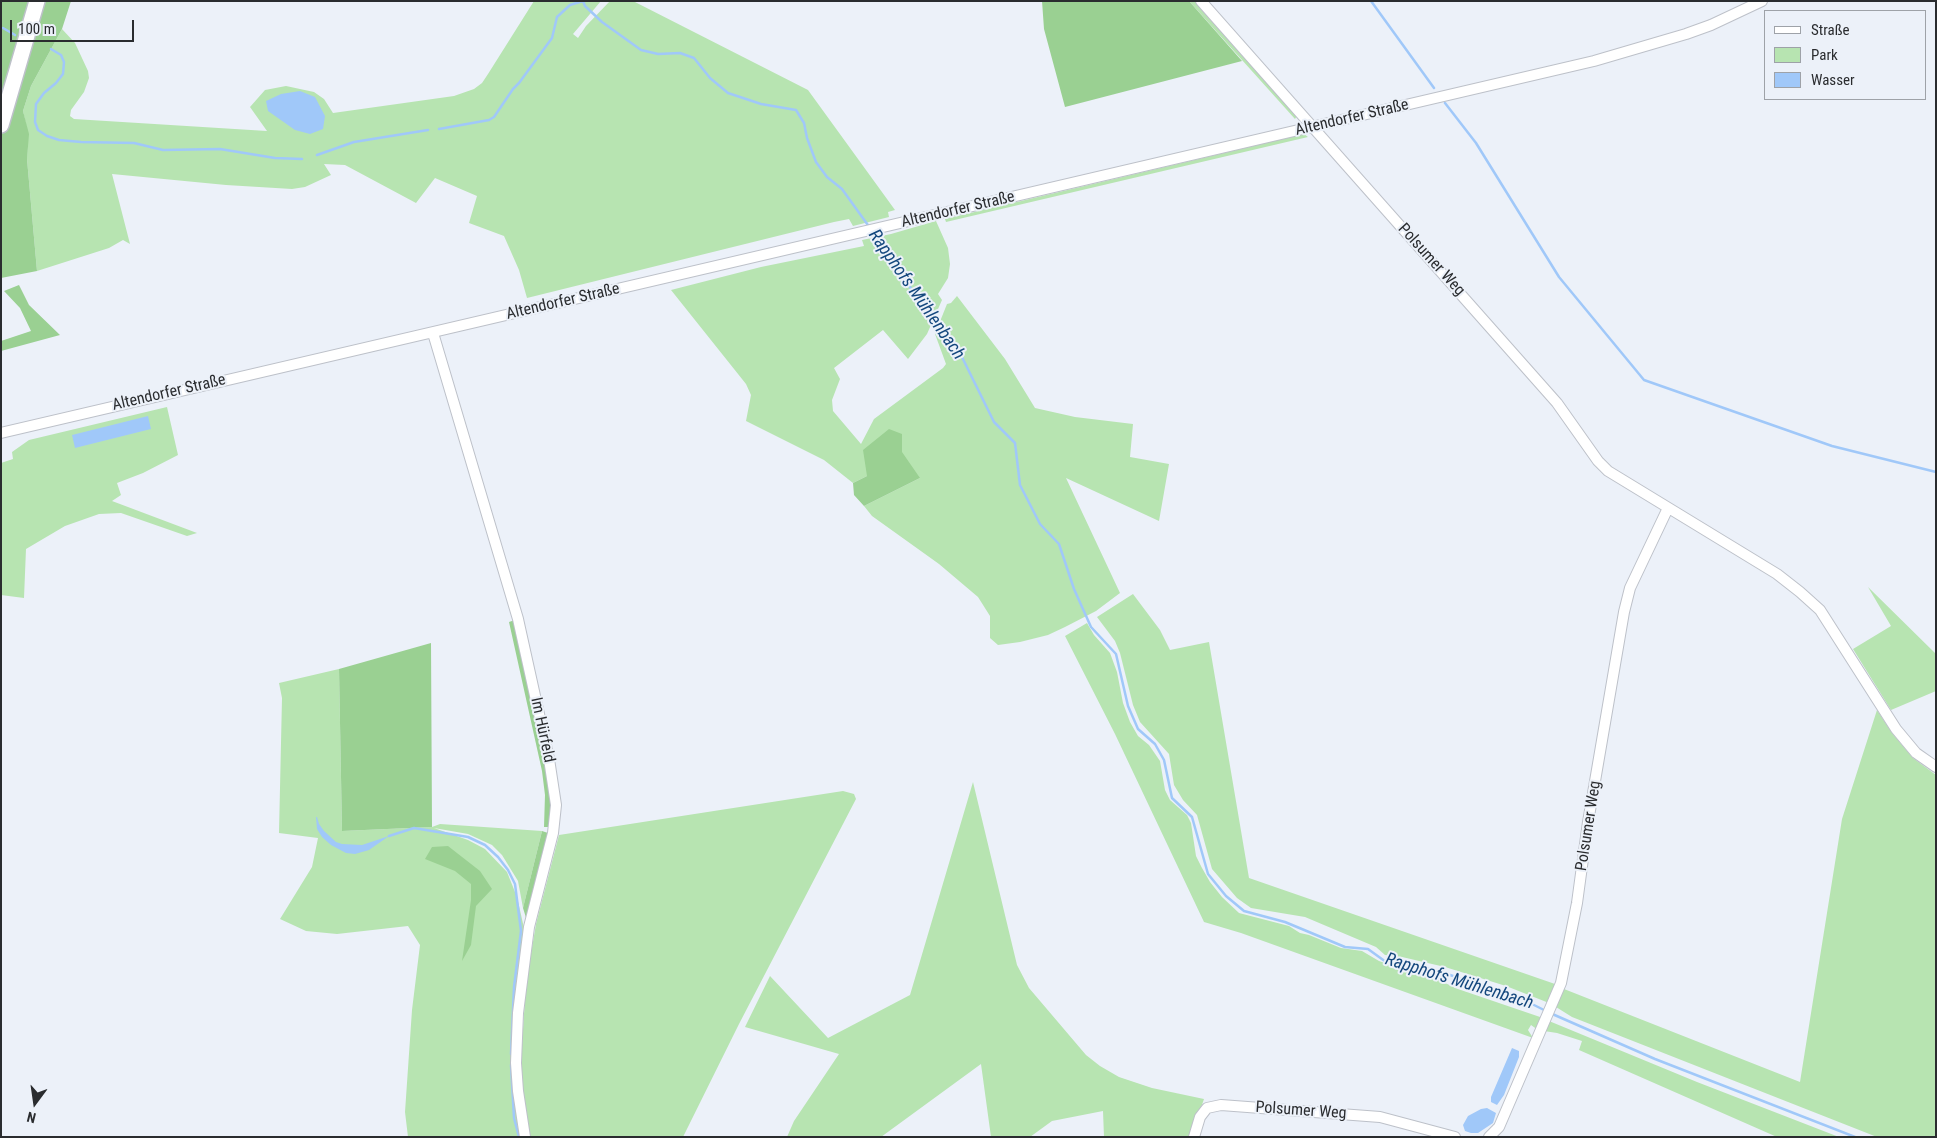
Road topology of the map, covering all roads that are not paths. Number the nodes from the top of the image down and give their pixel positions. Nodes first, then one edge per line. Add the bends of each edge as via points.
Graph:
1 (37, 1) edge
2 (1201, 1) edge
3 (1762, 1) edge
4 (1, 125) edge
5 (1313, 126) junction
6 (433, 333) junction
7 (1, 433) edge
8 (1668, 508) junction
9 (1936, 767) edge
10 (524, 1137) edge
11 (1194, 1137) edge
12 (1455, 1137) edge
13 (1489, 1137) edge

1 - 4 highway
2 - 5 street, Polsumer Weg
3 - 5 street, Altendorfer Straße via 1711,25 1643,48
5 - 6 street, Altendorfer Straße
5 - 8 street, Polsumer Weg via 1558,403 1598,461 1608,471
6 - 7 street, Altendorfer Straße
6 - 10 street, Im Hürfeld via 518,619 556,805 553,833 529,927 518,1013 516,1072
8 - 9 street, Polsumer Weg via 1777,574 1820,610 1896,729 1916,753
8 - 13 street, Polsumer Weg via 1628,596 1561,983 1499,1127
11 - 12 street, Polsumer Weg via 1200,1116 1207,1108 1221,1104 1380,1117

